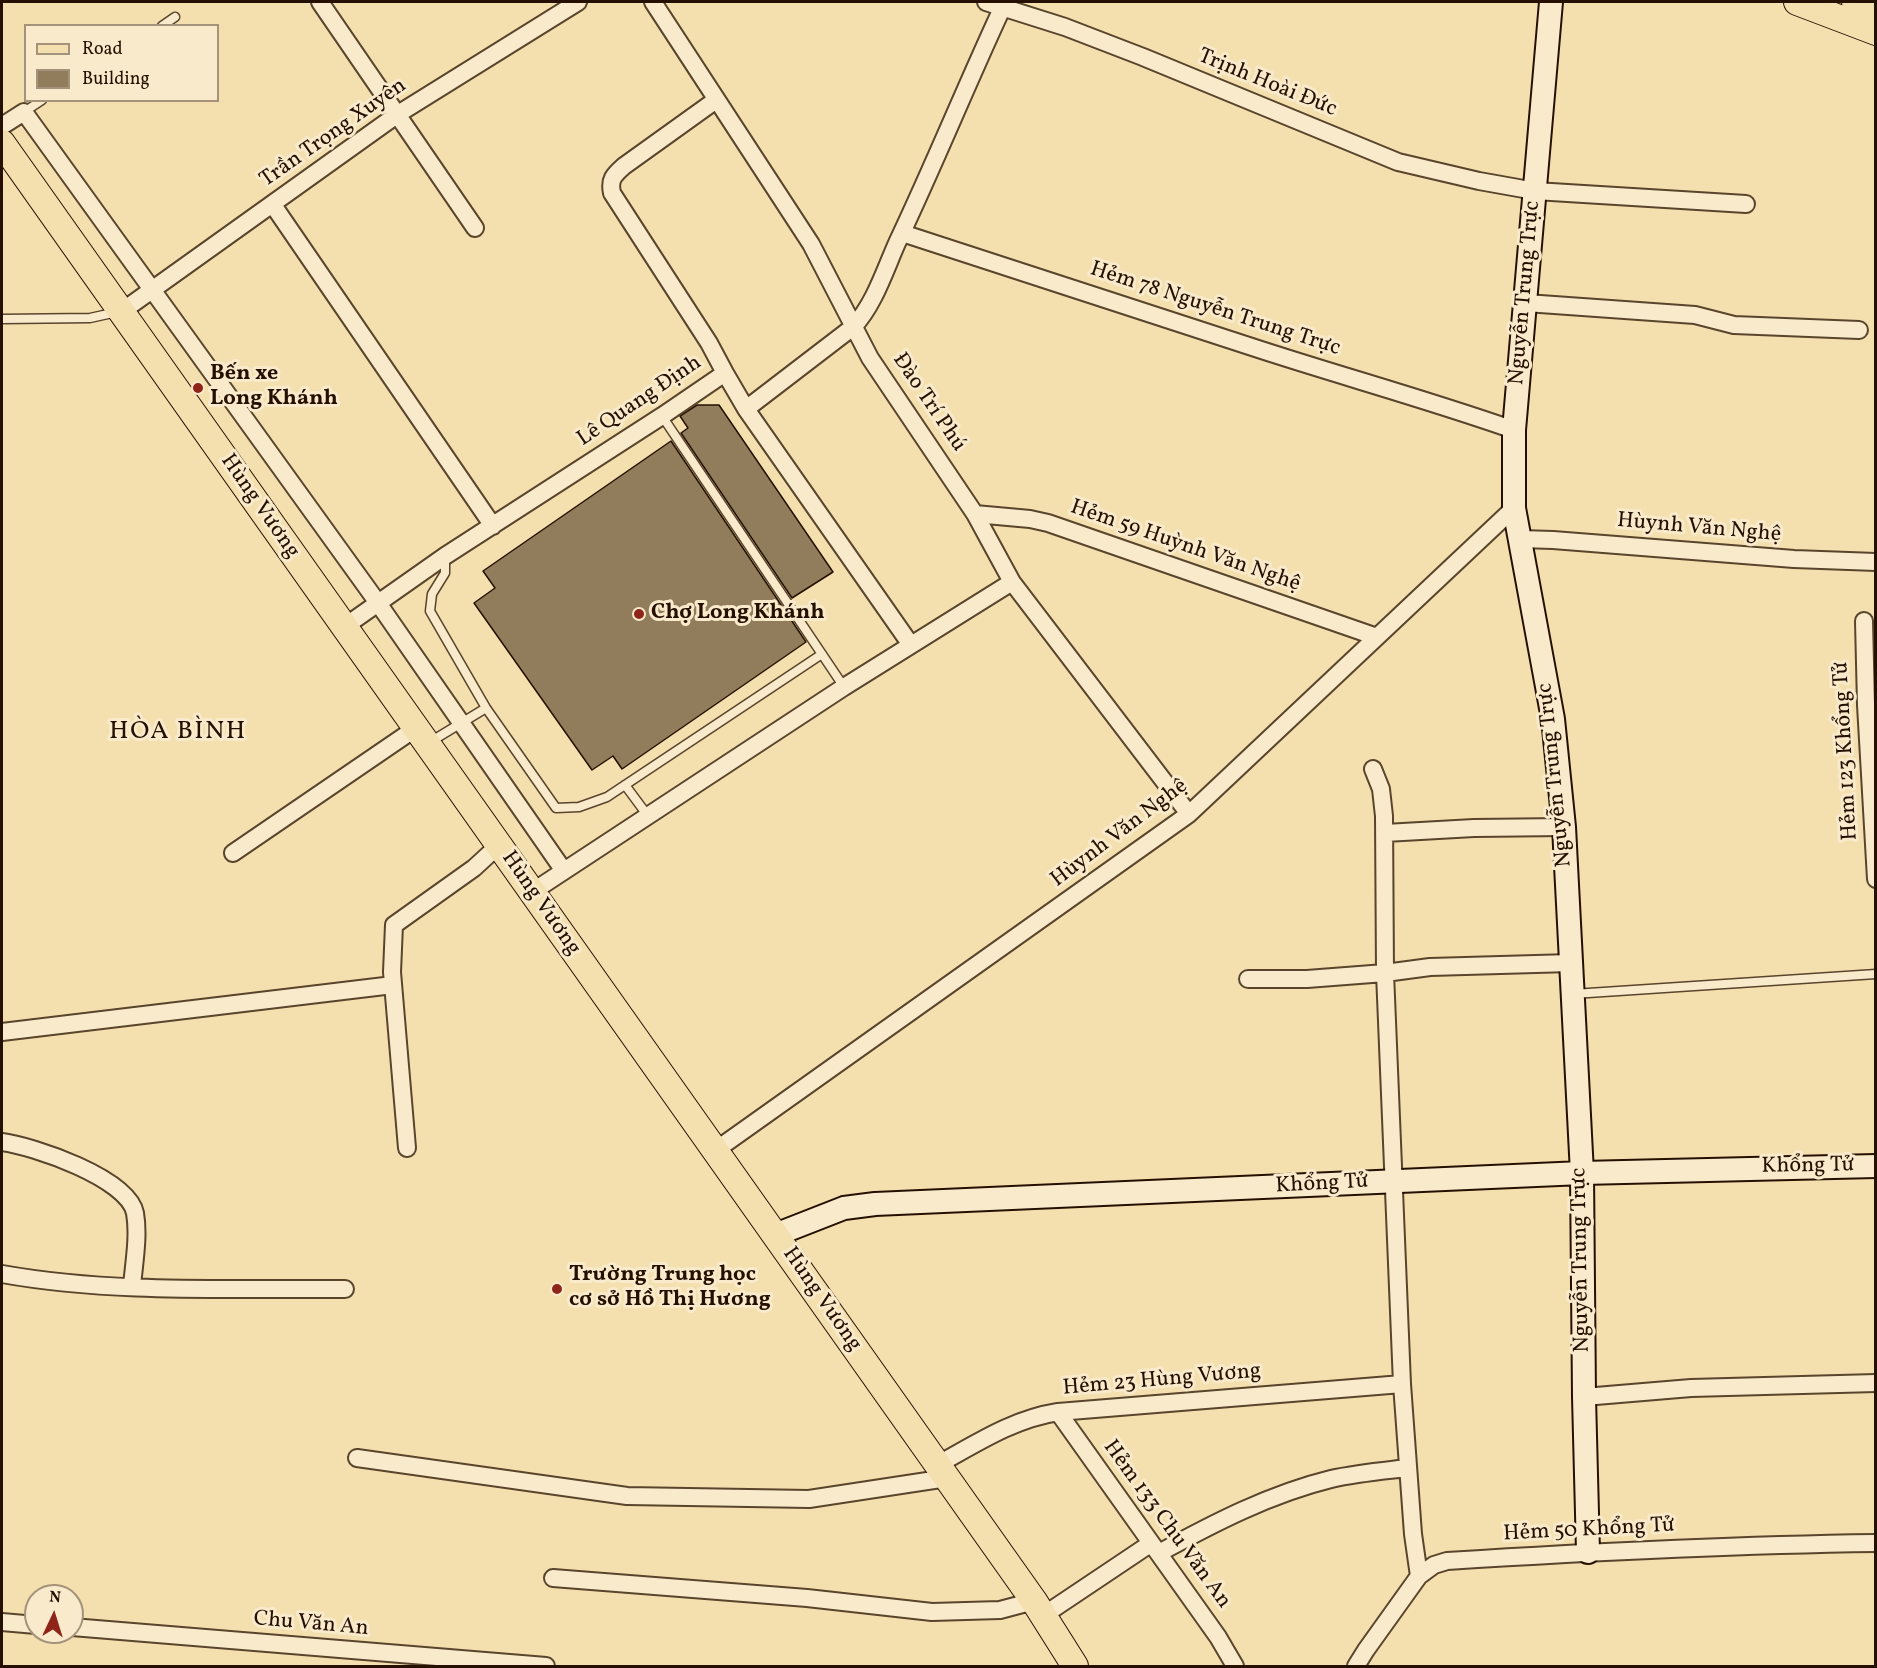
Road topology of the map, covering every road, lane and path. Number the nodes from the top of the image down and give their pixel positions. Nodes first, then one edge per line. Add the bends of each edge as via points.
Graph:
1 (320, 2) edge
2 (578, 2) edge
3 (652, 2) edge
4 (986, 2) edge
5 (1551, 2) edge
6 (1797, 2) edge
7 (1855, 2) edge
8 (1004, 4) edge
9 (1875, 9) edge
10 (175, 17) dead end
11 (165, 24) edge
12 (1875, 32) edge
13 (716, 100) junction
14 (39, 102) edge
15 (24, 112) junction
16 (399, 114) junction
17 (2, 126) edge
18 (2, 143) edge
19 (1535, 191) junction
20 (1746, 204) dead end
21 (273, 205) junction
22 (475, 228) dead end
23 (902, 233) junction
24 (151, 289) junction
25 (1526, 303) junction
26 (121, 312) junction
27 (2, 318) edge
28 (853, 327) junction
29 (1859, 330) dead end
30 (725, 372) junction
31 (746, 408) junction
32 (662, 416) junction
33 (1514, 429) junction
34 (1514, 508) junction
35 (975, 514) junction
36 (493, 526) junction
37 (1520, 539) junction
38 (445, 556) junction
39 (1875, 562) edge
40 (1012, 582) junction
41 (378, 603) junction
42 (1864, 621) dead end
43 (344, 627) junction
44 (1377, 637) junction
45 (911, 645) junction
46 (822, 654) junction
47 (844, 687) junction
48 (1871, 705) edge
49 (486, 708) junction
50 (461, 724) junction
51 (422, 736) junction
52 (1373, 770) dead end
53 (1873, 776) edge
54 (625, 785) junction
55 (1189, 814) junction
56 (648, 816) junction
57 (1564, 827) junction
58 (1385, 833) junction
59 (499, 845) junction
60 (233, 853) dead end
61 (564, 871) junction
62 (1875, 879) edge
63 (532, 892) junction
64 (1571, 963) junction
65 (1386, 973) junction
66 (1875, 974) edge
67 (1248, 979) dead end
68 (393, 985) junction
69 (1573, 994) junction
70 (2, 1032) edge
71 (2, 1142) edge
72 (407, 1148) dead end
73 (716, 1150) junction
74 (1875, 1166) edge
75 (1582, 1173) junction
76 (1393, 1181) junction
77 (775, 1235) junction
78 (2, 1274) edge
79 (132, 1286) junction
80 (345, 1289) dead end
81 (1402, 1383) junction
82 (1875, 1383) edge
83 (1584, 1396) junction
84 (1058, 1412) junction
85 (357, 1458) dead end
86 (1408, 1468) junction
87 (943, 1472) junction
88 (1875, 1543) edge
89 (1155, 1548) junction
90 (1588, 1552) junction
91 (1419, 1576) junction
92 (553, 1578) dead end
93 (1039, 1608) junction
94 (2, 1622) edge
95 (24, 1623) edge
96 (84, 1629) edge
97 (546, 1666) edge
98 (1076, 1666) edge
99 (1235, 1666) edge
100 (1356, 1666) edge

1 - 16 street
2 - 16 street, Trần Trọng Xuyên
3 - 13 street, Đào Trí Phú
4 - 8 street, Trịnh Hoài Đức
5 - 19 street, Nguyễn Trung Trực
6 - 12 main road
7 - 9 main road
8 - 19 street, Trịnh Hoài Đức via 1398,162
8 - 23 street
10 - 11 lane
13 - 28 street, Đào Trí Phú via 811,244
13 - 30 street via 624,166 610,185
14 - 15 lane
15 - 17 street
15 - 24 street
16 - 21 street, Trần Trọng Xuyên
16 - 22 street
18 - 26 main road, Hùng Vương
19 - 20 street, Trịnh Hoài Đức
19 - 25 street, Nguyễn Trung Trực
21 - 24 street, Trần Trọng Xuyên
21 - 36 street
23 - 28 street via 866,309
23 - 33 street, Hẻm 78 Nguyễn Trung Trực
24 - 26 street, Trần Trọng Xuyên
24 - 41 street
25 - 29 street via 1695,315 1734,325
25 - 33 street, Nguyễn Trung Trực
26 - 27 lane via 90,318
26 - 43 main road, Hùng Vương
28 - 31 street
28 - 35 street, Đào Trí Phú
30 - 31 street, Lê Quang Định
30 - 32 street, Lê Quang Định
31 - 45 street, Lê Quang Định
32 - 36 street, Lê Quang Định
32 - 46 lane
33 - 34 street, Nguyễn Trung Trực
34 - 37 street, Nguyễn Trung Trực
34 - 44 street, Hùynh Văn Nghệ
35 - 40 street, Đào Trí Phú
35 - 44 street, Hẻm 59 Huỳnh Văn Nghệ via 1048,523
36 - 38 street, Lê Quang Định
37 - 39 street, Hùynh Văn Nghệ
37 - 57 street, Nguyễn Trung Trực via 1553,718
38 - 41 street, Lê Quang Định
38 - 49 lane via 445,573 432,594 430,611
40 - 45 street
40 - 55 street, Đào Trí Phú
41 - 43 street, Lê Quang Định
41 - 50 street
42 - 48 street, Hẻm 123 Khổng Tử
43 - 51 main road, Hùng Vương
44 - 55 street, Hùynh Văn Nghệ
45 - 47 street
46 - 47 lane
46 - 54 lane
47 - 56 street
48 - 53 street, Hẻm 123 Khổng Tử
49 - 50 lane
49 - 54 lane via 556,808 579,807
50 - 51 lane
50 - 61 street
51 - 59 main road, Hùng Vương
51 - 60 street
52 - 58 street via 1381,789
53 - 62 street, Hẻm 123 Khổng Tử
54 - 56 lane
55 - 73 street, Hùynh Văn Nghệ
56 - 61 street
57 - 58 street
57 - 64 street, Nguyễn Trung Trực
58 - 65 street
59 - 63 main road, Hùng Vương
59 - 68 street via 474,868 394,925
61 - 63 street
63 - 73 main road, Hùng Vương
64 - 65 street via 1430,967
64 - 69 street, Nguyễn Trung Trực
65 - 67 street
65 - 76 street
66 - 69 lane
68 - 70 street
68 - 72 street
69 - 75 street, Nguyễn Trung Trực
71 - 79 street via 53,1156 110,1182 129,1198 136,1226
73 - 77 main road, Hùng Vương
74 - 75 street, Khổng Tử
75 - 76 street, Khổng Tử
75 - 83 street, Nguyễn Trung Trực
76 - 77 street, Khổng Tử via 875,1204 843,1208
76 - 81 street
77 - 87 main road, Hùng Vương
78 - 79 street via 39,1281
79 - 80 street
81 - 84 street, Hẻm 23 Hùng Vương
81 - 86 street
82 - 83 street via 1691,1388
83 - 90 street, Nguyễn Trung Trực
84 - 87 street, Hẻm 23 Hùng Vương via 1015,1422
84 - 89 street, Hẻm 133 Chu Văn An
85 - 87 street via 627,1497 809,1499
86 - 89 street via 1364,1473 1286,1493
86 - 91 street
87 - 93 main road, Hùng Vương
88 - 90 street, Hẻm 50 Khổng Tử
89 - 93 street
89 - 99 street, Hẻm 133 Chu Văn An
90 - 91 street, Hẻm 50 Khổng Tử via 1447,1561
91 - 100 street, Hẻm 50 Khổng Tử
92 - 93 street via 932,1612
93 - 98 main road, Hùng Vương
94 - 95 street
96 - 97 street, Chu Văn An

